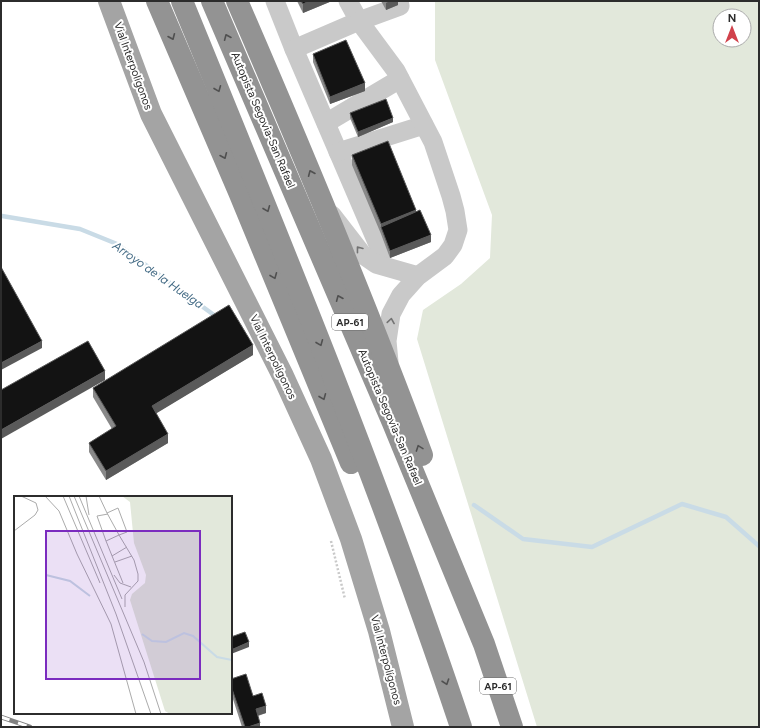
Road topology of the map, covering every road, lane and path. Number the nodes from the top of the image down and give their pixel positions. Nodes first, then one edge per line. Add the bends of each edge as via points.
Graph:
1 (109, 1) edge
2 (157, 1) edge
3 (182, 1) edge
4 (212, 1) edge
5 (236, 1) edge
6 (245, 1) edge
7 (275, 1) edge
8 (348, 1) edge
9 (399, 1) edge
10 (358, 21) junction
11 (294, 50) junction
12 (400, 79) junction
13 (326, 123) junction
14 (291, 124) junction
15 (424, 125) junction
16 (338, 152) junction
17 (324, 203) junction
18 (382, 254) dead end
19 (418, 276) junction
20 (390, 373) junction
21 (484, 644) junction
22 (434, 645) junction
23 (403, 727) edge
24 (461, 727) edge
25 (512, 727) edge

1 - 23 main road, Vial Interpolígonos via 151,114 322,459 351,539 379,631
2 -> 22 highway via 339,435
3 -> 22 highway, AP-61 via 345,407
21 -> 4 highway, Autopista Segovia-San Rafael / AP-61 via 393,423
5 - 14 highway
6 - 14 highway
7 - 11 lane
8 - 10 lane
9 - 10 lane via 400,6
10 - 11 lane
10 - 12 lane
11 - 13 lane
12 - 13 lane
12 - 15 lane
13 - 16 lane
17 -> 14 highway
15 - 16 lane
15 - 19 lane via 433,142 451,196 458,230 453,245 445,256
16 - 18 lane
19 -> 17 lane via 376,264 363,255
17 - 20 highway
20 -> 19 lane via 388,341 392,314 401,295
21 -> 20 highway via 434,490
21 - 25 highway, Autopista Segovia-San Rafael / AP-61
22 -> 24 highway, AP-61

